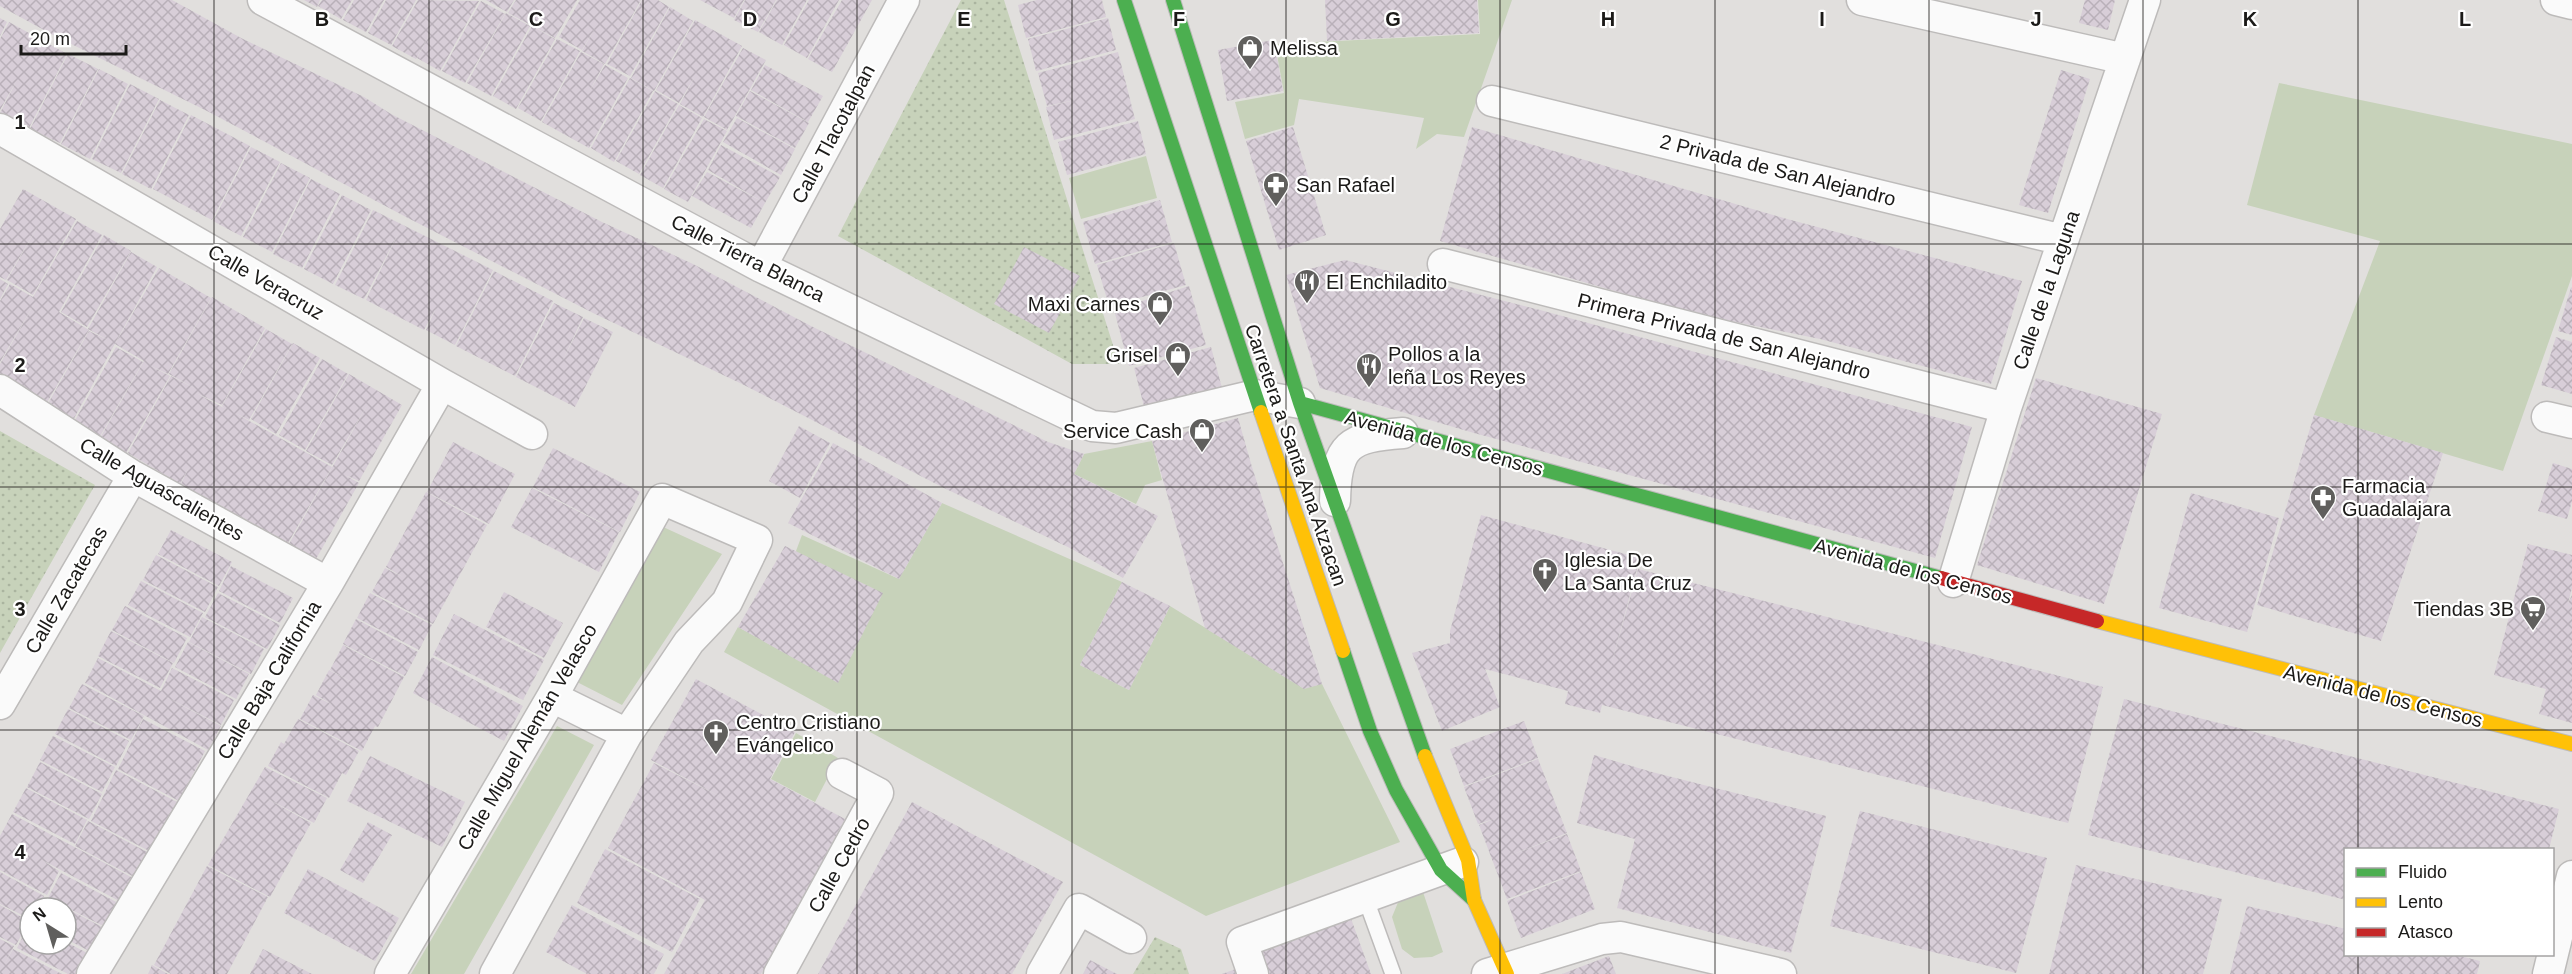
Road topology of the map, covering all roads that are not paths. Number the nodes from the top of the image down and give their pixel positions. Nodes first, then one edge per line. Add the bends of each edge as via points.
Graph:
1 (263, 0) edge
2 (904, 0) edge
3 (1125, 0) edge
4 (1173, 0) edge
5 (1862, 0) edge
6 (2145, 0) edge
7 (2556, 0) edge
8 (2572, 4) edge
9 (2125, 59) junction
10 (1492, 101) dead end
11 (2, 134) edge
12 (2063, 240) junction
13 (1443, 264) dead end
14 (761, 267) junction
15 (442, 384) junction
16 (0, 390) edge
17 (1255, 395) junction
18 (1300, 404) junction
19 (2006, 408) junction
20 (1407, 433) junction
21 (532, 434) dead end
22 (133, 476) junction
23 (1335, 501) junction
24 (1953, 582) junction
25 (328, 583) junction
26 (552, 697) junction
27 (0, 704) edge
28 (627, 734) junction
29 (2572, 744) edge
30 (842, 774) dead end
31 (1468, 860) junction
32 (1441, 870) junction
33 (2572, 876) edge
34 (1365, 897) junction
35 (1474, 900) junction
36 (1131, 938) dead end
37 (2554, 950) edge
38 (2552, 956) edge
39 (1499, 972) edge
40 (92, 974) edge
41 (390, 974) edge
42 (495, 974) edge
43 (779, 974) edge
44 (1042, 974) edge
45 (1253, 974) edge
46 (1393, 974) edge
47 (1781, 974) edge
48 (2548, 974) edge

1 - 14 street, Calle Tierra Blanca
2 - 14 street, Calle Tlacotalpan
3 - 17 street, Carretera a Santa Ana Atzacan
4 - 18 street, Carretera a Santa Ana Atzacan
5 - 9 street
6 - 9 street, Calle de la Laguna
7 - 8 street
9 - 12 street, Calle de la Laguna
10 - 12 street, 2 Privada de San Alejandro
11 - 15 street, Calle Veracruz
12 - 19 street, Calle de la Laguna
13 - 19 street, Primera Privada de San Alejandro
14 - 17 street, Calle Tierra Blanca via 1092,426 1116,428
15 - 21 street, Calle Veracruz
15 - 25 street, Calle Baja California
16 - 22 street, Calle Aguascalientes
17 - 18 street, Avenida de los Censos
17 - 32 street, Carretera a Santa Ana Atzacan via 1370,730 1396,790
18 - 20 street, Avenida de los Censos
18 - 23 street, Carretera a Santa Ana Atzacan
19 - 24 street, Calle de la Laguna
20 - 23 street via 1361,438 1349,447 1335,474
20 - 24 street, Avenida de los Censos
22 - 25 street, Calle Aguascalientes
22 - 27 street, Calle Zacatecas
23 - 31 street, Carretera a Santa Ana Atzacan via 1422,749
24 - 29 street, Avenida de los Censos
25 - 40 street, Calle Baja California
26 - 28 street
26 - 28 street, Calle Miguel Alemán Velasco via 662,499 757,540 727,602 689,642
26 - 41 street, Calle Miguel Alemán Velasco
28 - 42 street
30 - 43 street, Calle Cedro via 878,793
31 - 32 street
31 - 35 street, Carretera a Santa Ana Atzacan
32 - 34 street
32 - 35 street, Carretera a Santa Ana Atzacan
33 - 37 street
34 - 45 street via 1242,942
34 - 46 lane
35 - 39 street, Carretera a Santa Ana Atzacan
36 - 44 street via 1079,909
38 - 48 street
39 - 47 street via 1602,939 1621,937

